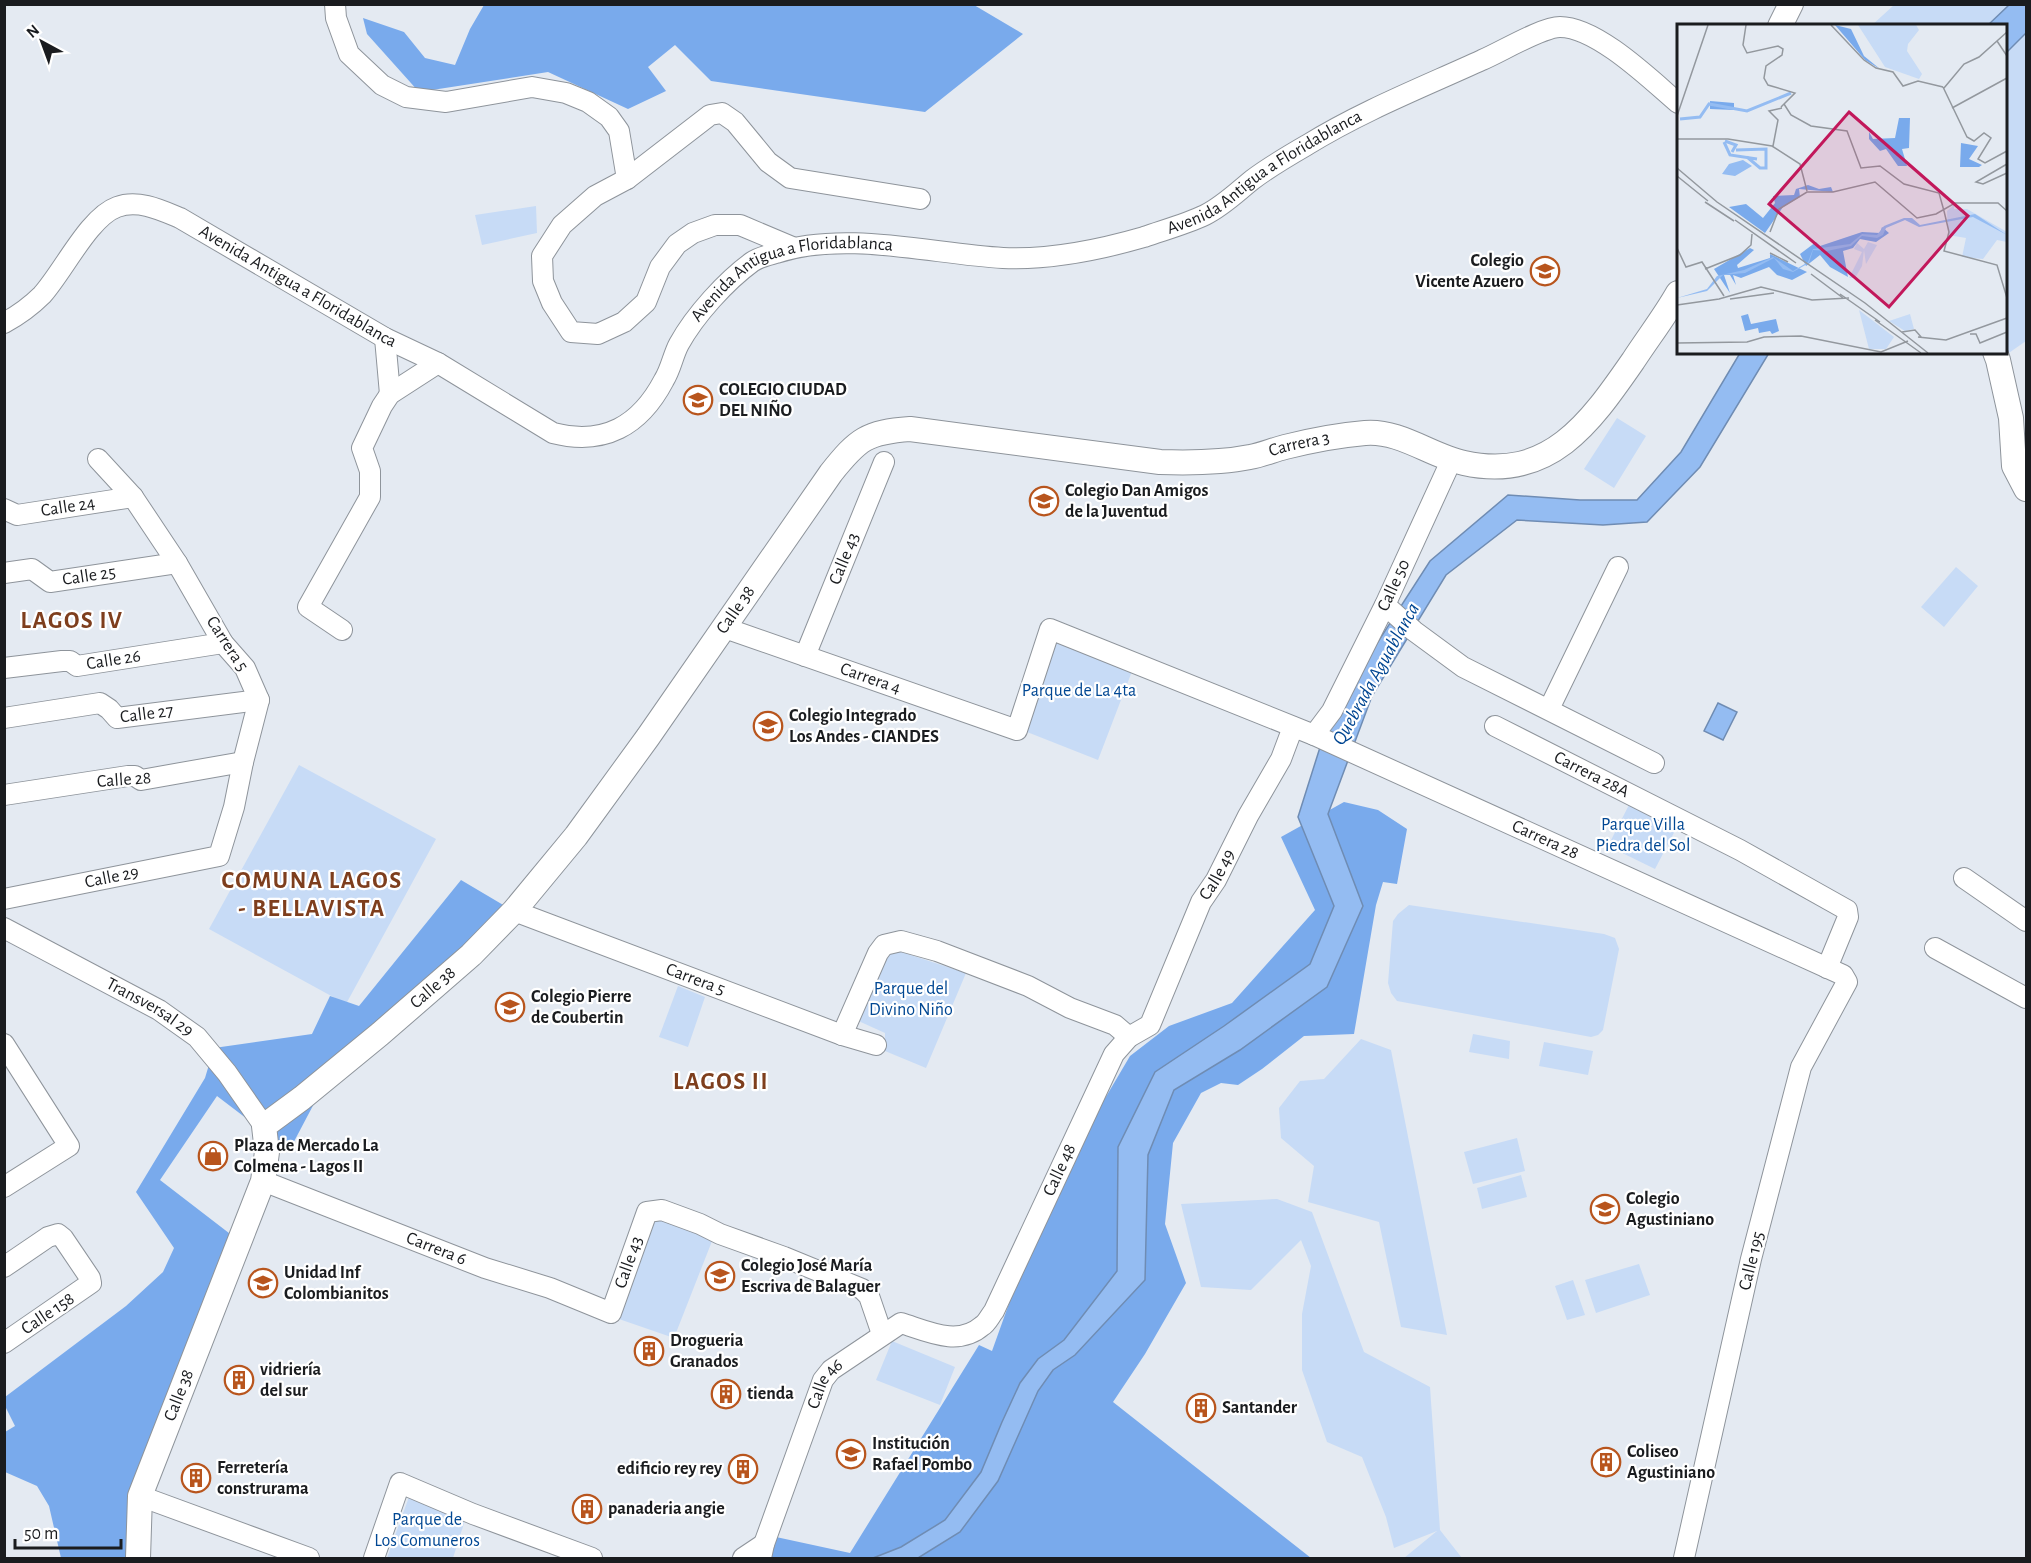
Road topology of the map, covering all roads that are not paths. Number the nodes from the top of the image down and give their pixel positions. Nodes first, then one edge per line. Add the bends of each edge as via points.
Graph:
1 (334, 4) edge
2 (1791, 4) edge
3 (1781, 24) edge
4 (1677, 102) edge
5 (627, 179) junction
6 (920, 199) dead end
7 (792, 247) junction
8 (1677, 294) edge
9 (4, 322) edge
10 (385, 338) junction
11 (1996, 354) edge
12 (438, 363) junction
13 (390, 394) junction
14 (844, 456) joint
15 (98, 459) dead end
16 (1451, 461) junction
17 (884, 462) dead end
18 (2026, 489) edge
19 (133, 497) junction
20 (4, 509) edge
21 (177, 563) junction
22 (1618, 567) dead end
23 (4, 573) edge
24 (1390, 609) junction
25 (724, 628) junction
26 (342, 630) dead end
27 (223, 643) junction
28 (805, 656) junction
29 (4, 668) edge
30 (259, 700) junction
31 (1549, 709) junction
32 (4, 718) edge
33 (1495, 726) dead end
34 (1293, 727) junction
35 (1317, 736) junction
36 (243, 762) junction
37 (1654, 762) dead end
38 (4, 795) edge
39 (1964, 878) dead end
40 (4, 899) edge
41 (1847, 910) joint
42 (514, 911) junction
43 (2026, 921) edge
44 (4, 928) edge
45 (1935, 948) dead end
46 (1835, 971) junction
47 (2026, 998) edge
48 (1150, 1025) joint
49 (842, 1035) junction
50 (1129, 1037) junction
51 (4, 1044) edge
52 (876, 1045) dead end
53 (264, 1126) junction
54 (263, 1181) junction
55 (5, 1186) edge
56 (4, 1267) edge
57 (611, 1313) joint
58 (983, 1326) joint
59 (882, 1334) junction
60 (4, 1343) edge
61 (140, 1496) junction
62 (763, 1551) edge
63 (138, 1558) edge
64 (309, 1558) edge
65 (374, 1558) edge
66 (592, 1558) edge
67 (743, 1558) edge
68 (1684, 1558) edge

1 - 5 street via 349,54 382,85 406,97 446,102 532,87 566,93 588,102 609,117 619,131
2 - 3 main road
4 - 7 street, Avenida Antigua a Floridablanca via 1618,51 1576,30 1558,27 1359,116 1253,179 1204,215 1105,248 1005,258 846,242
5 - 6 street via 710,116 722,113 735,122 768,162 790,178
5 - 7 street via 576,211 542,256 543,282 571,332 598,334 624,322 646,302 660,267 677,244 693,233 715,225 740,225
7 - 12 street, Avenida Antigua a Floridablanca via 754,260 703,308 679,345 652,402 611,433 590,438 553,433
8 - 16 main road, Carrera 3 via 1600,405 1565,442 1533,461 1505,468
9 - 10 street, Avenida Antigua a Floridablanca via 42,295 98,219 117,207 134,204 180,218
10 - 12 street, Avenida Antigua a Floridablanca
10 - 13 street
11 - 18 main road via 2011,418 2014,466
12 - 13 street
13 - 26 street via 362,448 370,471 370,497 308,607
14 - 16 main road, Carrera 3 via 871,435 910,429 1160,462 1198,463 1251,457 1366,433 1396,438
14 - 25 main road, Calle 38
15 - 19 street, Carrera 5
16 - 24 street, Calle 50
17 - 28 street, Calle 43
19 - 20 street, Calle 24 via 17,514
19 - 21 street, Carrera 5
21 - 23 street, Calle 25 via 50,582 32,569
21 - 27 street, Carrera 5
22 - 31 street
24 - 31 street via 1414,632 1463,667
24 - 35 street, Calle 50
25 - 28 street, Carrera 4
25 - 42 main road, Calle 38 via 576,836
27 - 29 street, Calle 26 via 76,666 62,661
27 - 30 street, Carrera 5 via 245,668
28 - 34 street, Carrera 4 via 1017,730 1050,629
30 - 32 street, Calle 27 via 117,718 100,704
30 - 36 street
31 - 37 street
33 - 41 street, Carrera 28A via 1740,850
34 - 35 street
34 - 48 street, Calle 49 via 1281,759 1201,902
35 - 46 street, Carrera 28
36 - 38 street, Calle 28 via 141,780 128,776
36 - 40 street, Calle 29 via 219,856
39 - 43 street
41 - 46 street, Calle 195
42 - 49 street, Carrera 5
42 - 53 main road, Calle 38 via 471,955
44 - 53 street, Transversal 29 via 159,1010 197,1037
45 - 47 street
46 - 68 street, Calle 195 via 1847,982 1801,1067 1751,1259
48 - 50 street, Calle 48
49 - 50 street via 878,953 884,945 901,941 1028,986 1115,1025
49 - 52 street, Carrera 5
50 - 58 street, Calle 48 via 1114,1054 994,1311
51 - 55 street via 69,1146
53 - 54 main road, Calle 38 via 267,1152
54 - 57 street, Carrera 6
54 - 61 main road, Calle 38
56 - 60 street, Calle 158 via 58,1234 91,1283
57 - 59 street, Calle 43 via 647,1212 662,1210 862,1289 869,1296
58 - 59 street, Calle 46 via 959,1337 901,1323
59 - 62 street, Calle 46 via 823,1380
61 - 63 main road, Calle 38
61 - 64 street
62 - 67 street
65 - 66 street via 400,1483

